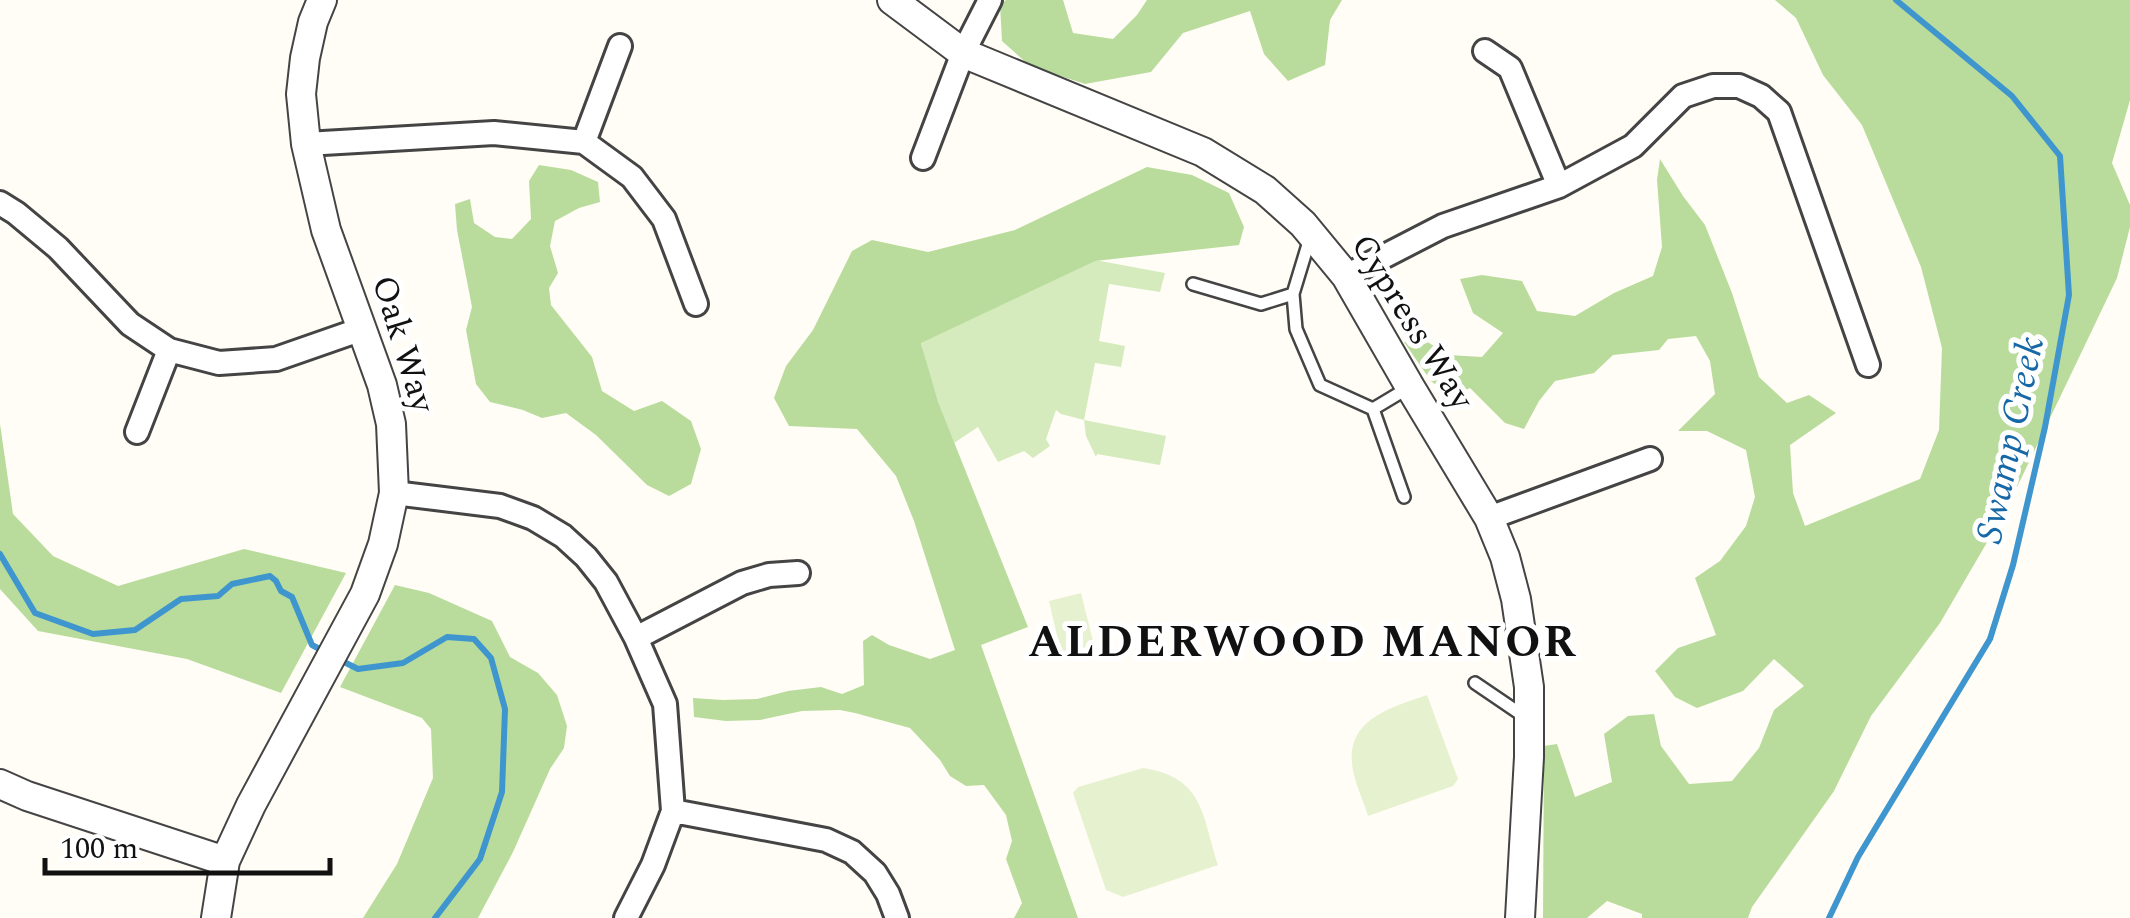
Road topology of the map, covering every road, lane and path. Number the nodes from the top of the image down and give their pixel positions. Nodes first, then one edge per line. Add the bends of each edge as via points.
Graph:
1 (322, 0) edge
2 (892, 0) edge
3 (990, 0) edge
4 (620, 46) dead end
5 (1485, 50) dead end
6 (963, 54) junction
7 (584, 142) junction
8 (306, 144) junction
9 (923, 158) dead end
10 (1559, 186) junction
11 (0, 203) edge
12 (1311, 234) junction
13 (1346, 276) junction
14 (1193, 284) dead end
15 (1293, 294) junction
16 (696, 304) dead end
17 (362, 329) junction
18 (169, 350) junction
19 (1868, 366) dead end
20 (1410, 387) junction
21 (1373, 409) junction
22 (137, 432) dead end
23 (1650, 459) dead end
24 (394, 494) junction
25 (1404, 498) dead end
26 (1489, 518) junction
27 (798, 573) dead end
28 (636, 638) junction
29 (1475, 683) dead end
30 (1528, 719) junction
31 (0, 784) edge
32 (673, 811) junction
33 (226, 862) junction
34 (216, 918) edge
35 (626, 918) edge
36 (897, 918) edge
37 (1520, 918) edge

1 - 8 street, Oak Way via 301,94
2 - 6 street, Cypress Way
3 - 6 street
4 - 7 street
5 - 10 street via 1510,68
6 - 9 street
6 - 12 street, Cypress Way via 1204,152 1265,190
7 - 8 street via 494,133
7 - 16 street via 632,177 664,219
8 - 17 street, Oak Way via 326,230
10 - 13 street via 1444,226
10 - 19 street via 1633,146 1683,96 1713,86 1739,86 1761,96 1779,112
11 - 18 street via 58,248 130,324
12 - 13 street, Cypress Way
12 - 15 lane
13 - 20 street, Cypress Way
14 - 15 lane via 1261,304
15 - 21 lane via 1296,328 1320,385
17 - 18 street via 276,359 219,363
17 - 24 street, Oak Way via 391,424
18 - 22 street
20 - 21 lane
20 - 26 street, Cypress Way
21 - 25 lane
23 - 26 street
24 - 28 street via 500,506 534,518 586,558
24 - 33 street, Oak Way via 366,594
26 - 30 street, Cypress Way via 1516,599
27 - 28 street via 742,583
28 - 32 street via 665,704
29 - 30 lane
30 - 37 street, Cypress Way
31 - 33 street
32 - 35 street
32 - 36 street via 826,840 852,852 875,873
33 - 34 street, Oak Way

